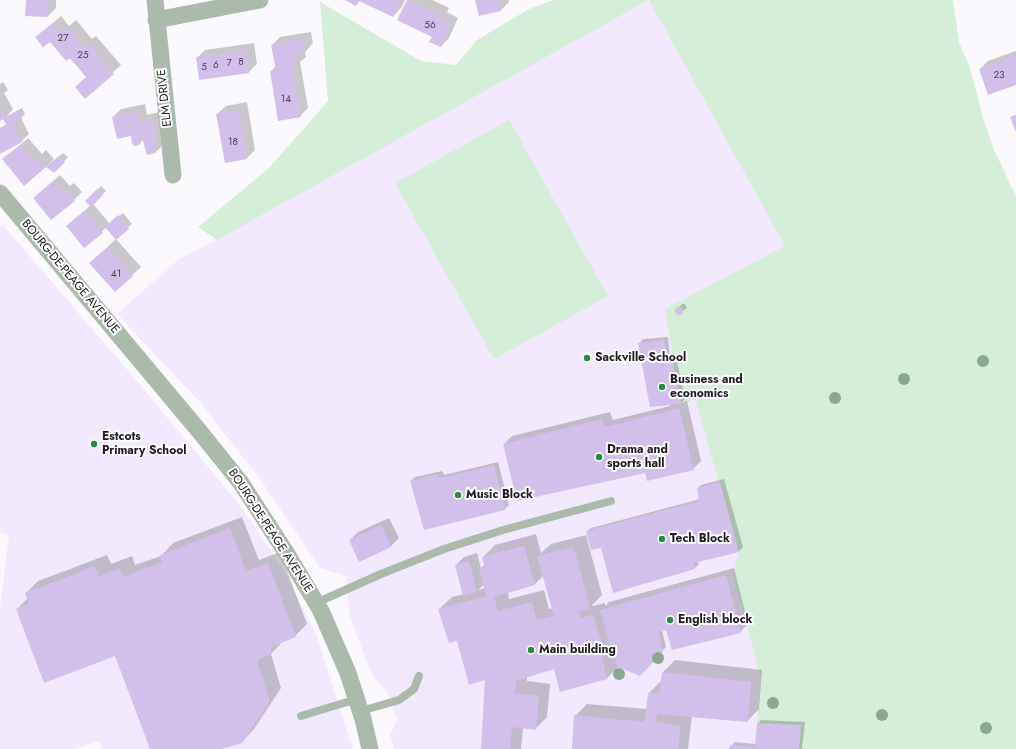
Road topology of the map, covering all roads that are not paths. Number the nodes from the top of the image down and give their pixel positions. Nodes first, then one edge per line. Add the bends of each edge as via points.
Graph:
1 (155, 0) edge
2 (260, 0) edge
3 (156, 20) junction
4 (172, 175) dead end
5 (0, 193) edge
6 (611, 500) dead end
7 (316, 604) junction
8 (419, 676) dead end
9 (359, 705) junction
10 (301, 716) dead end
11 (370, 749) edge

1 - 3 street, ELM DRIVE
2 - 3 street
3 - 4 street, ELM DRIVE
5 - 7 street, BOURG-DE-PEAGE AVENUE via 241,483
6 - 7 lane via 444,549
7 - 9 street, BOURG-DE-PEAGE AVENUE via 348,673
8 - 9 lane via 414,689 398,700
9 - 10 lane
9 - 11 street, BOURG-DE-PEAGE AVENUE

